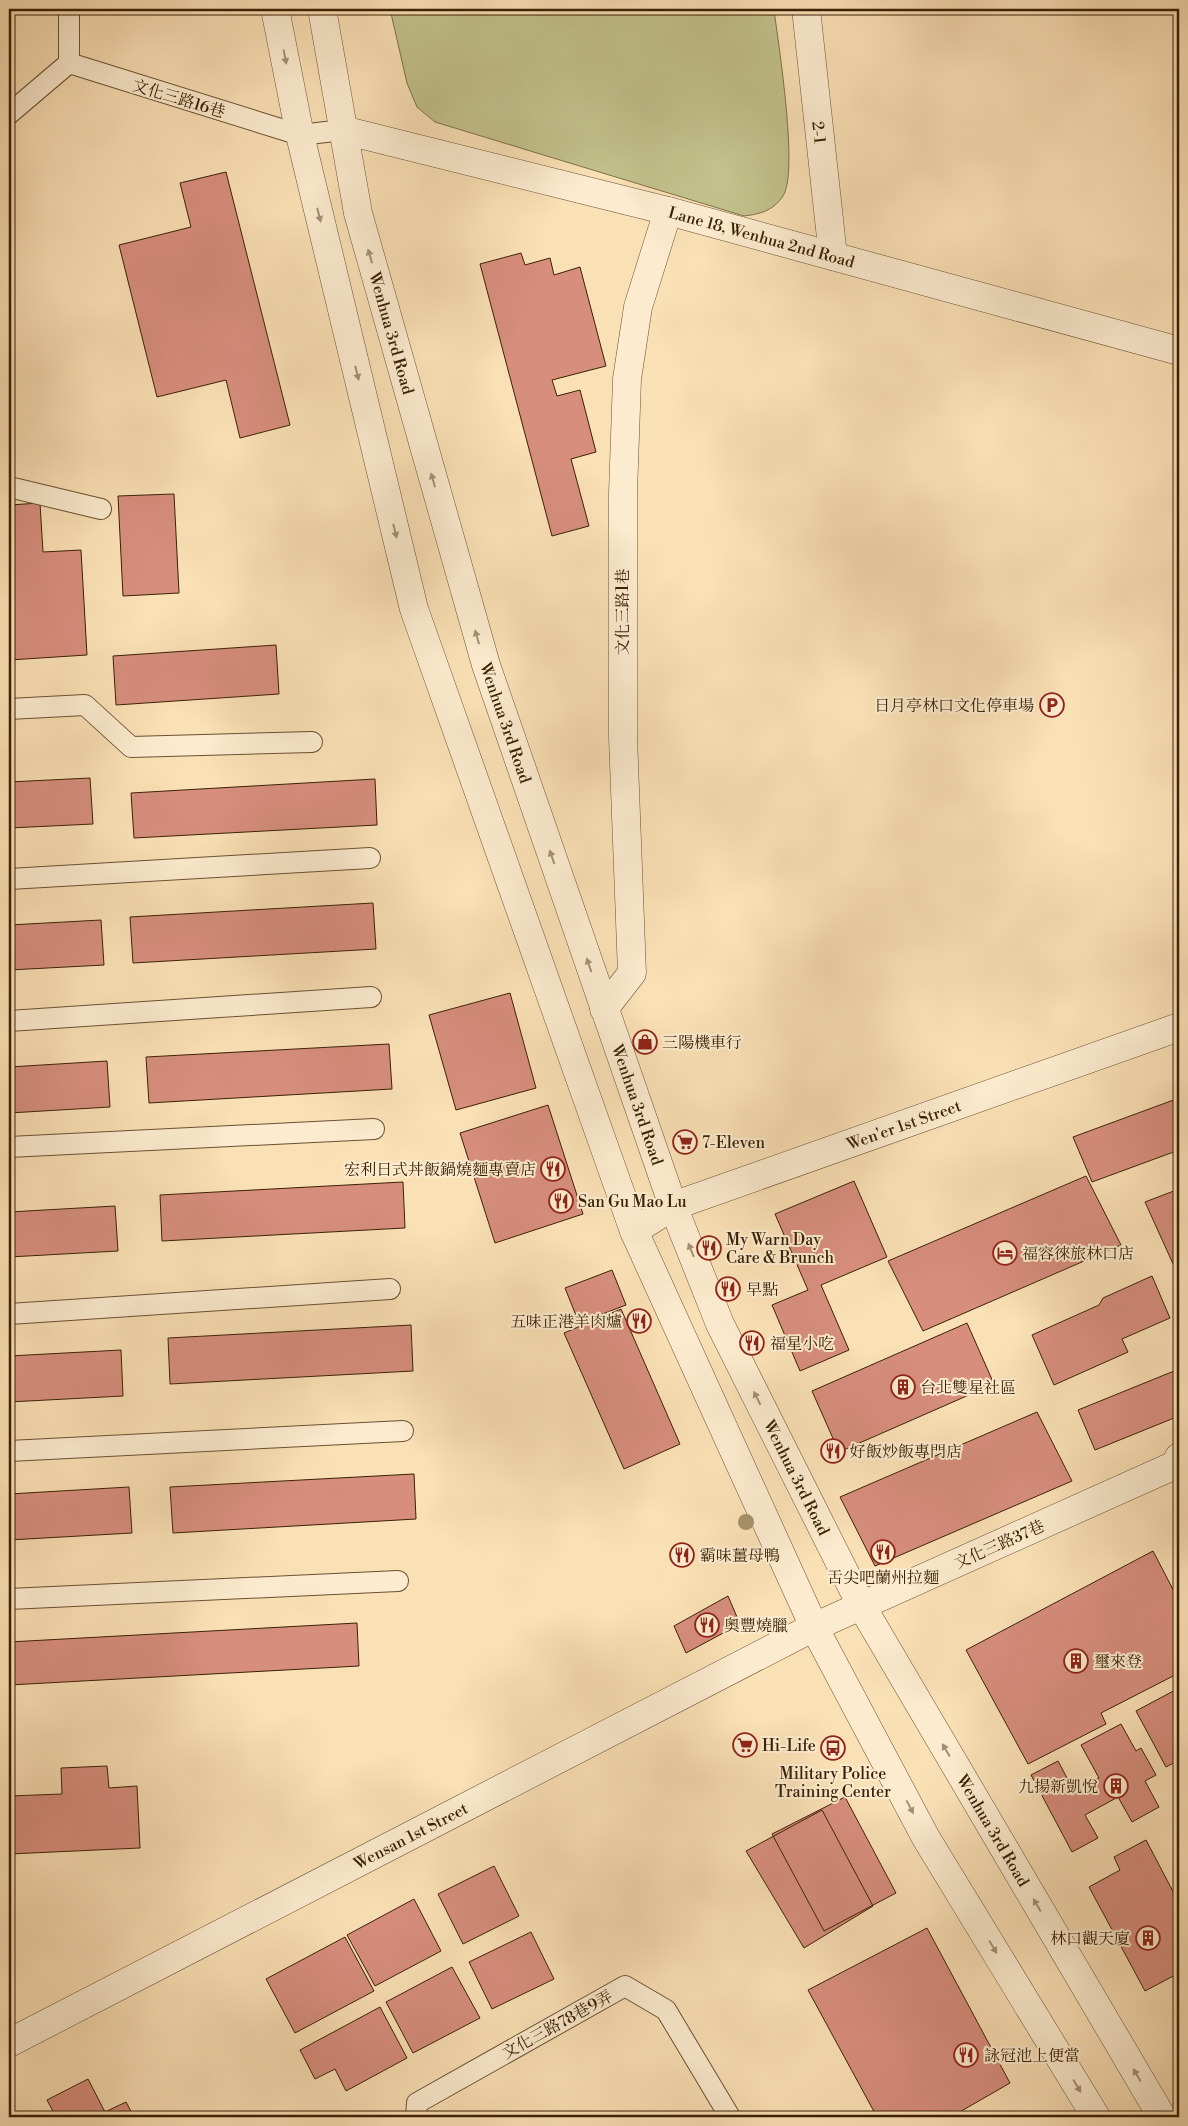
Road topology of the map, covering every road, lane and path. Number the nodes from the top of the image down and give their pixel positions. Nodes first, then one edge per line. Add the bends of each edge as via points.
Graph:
1 (69, 9) edge
2 (275, 9) edge
3 (322, 9) edge
4 (806, 9) edge
5 (69, 63) junction
6 (12, 106) edge
7 (343, 130) junction
8 (300, 135) junction
9 (668, 211) junction
10 (833, 256) junction
11 (1179, 351) edge
12 (9, 487) edge
13 (101, 509) dead end
14 (9, 710) edge
15 (312, 742) dead end
16 (370, 858) dead end
17 (9, 879) edge
18 (371, 998) dead end
19 (604, 1009) junction
20 (9, 1021) edge
21 (1179, 1027) edge
22 (374, 1128) dead end
23 (9, 1147) edge
24 (673, 1206) junction
25 (634, 1231) junction
26 (390, 1289) dead end
27 (9, 1314) edge
28 (403, 1431) dead end
29 (9, 1451) edge
30 (1178, 1465) edge
31 (398, 1580) dead end
32 (9, 1599) edge
33 (861, 1605) junction
34 (814, 1627) junction
35 (9, 2043) edge
36 (417, 2110) edge
37 (730, 2117) edge
38 (1096, 2117) edge
39 (1162, 2117) edge

1 - 5 lane
2 -> 8 street
3 - 7 street, Wenhua 3rd Road
4 - 10 street, 2-1
5 - 6 lane
5 - 8 lane, 文化三路16巷
7 - 8 lane, 文化三路16巷
7 - 9 street, Lane 18, Wenhua 2nd Road
19 -> 7 street, Wenhua 3rd Road via 486,666 358,214
8 -> 25 street via 414,609
9 - 10 street, Lane 18, Wenhua 2nd Road
9 - 19 street, 文化三路1巷 via 638,307 627,379 622,493 622,736 632,973
10 - 11 street, Lane 18, Wenhua 2nd Road
12 - 13 lane
14 - 15 lane via 85,705 131,747
16 - 17 lane
18 - 20 lane
19 - 24 street, Wenhua 3rd Road
21 - 24 street, Wen'er 1st Street
22 - 23 lane
24 - 25 street, Wen'er 1st Street
33 -> 24 street, Wenhua 3rd Road via 720,1324
25 - 34 street
26 - 27 lane
28 - 29 lane
30 - 33 street, 文化三路37巷
31 - 32 lane
33 - 34 street, 文化三路37巷
39 -> 33 street, Wenhua 3rd Road
34 - 35 street, Wensan 1st Street
34 -> 38 street via 926,1838
36 - 37 lane, 文化三路78巷9弄 via 625,1986 666,2010

